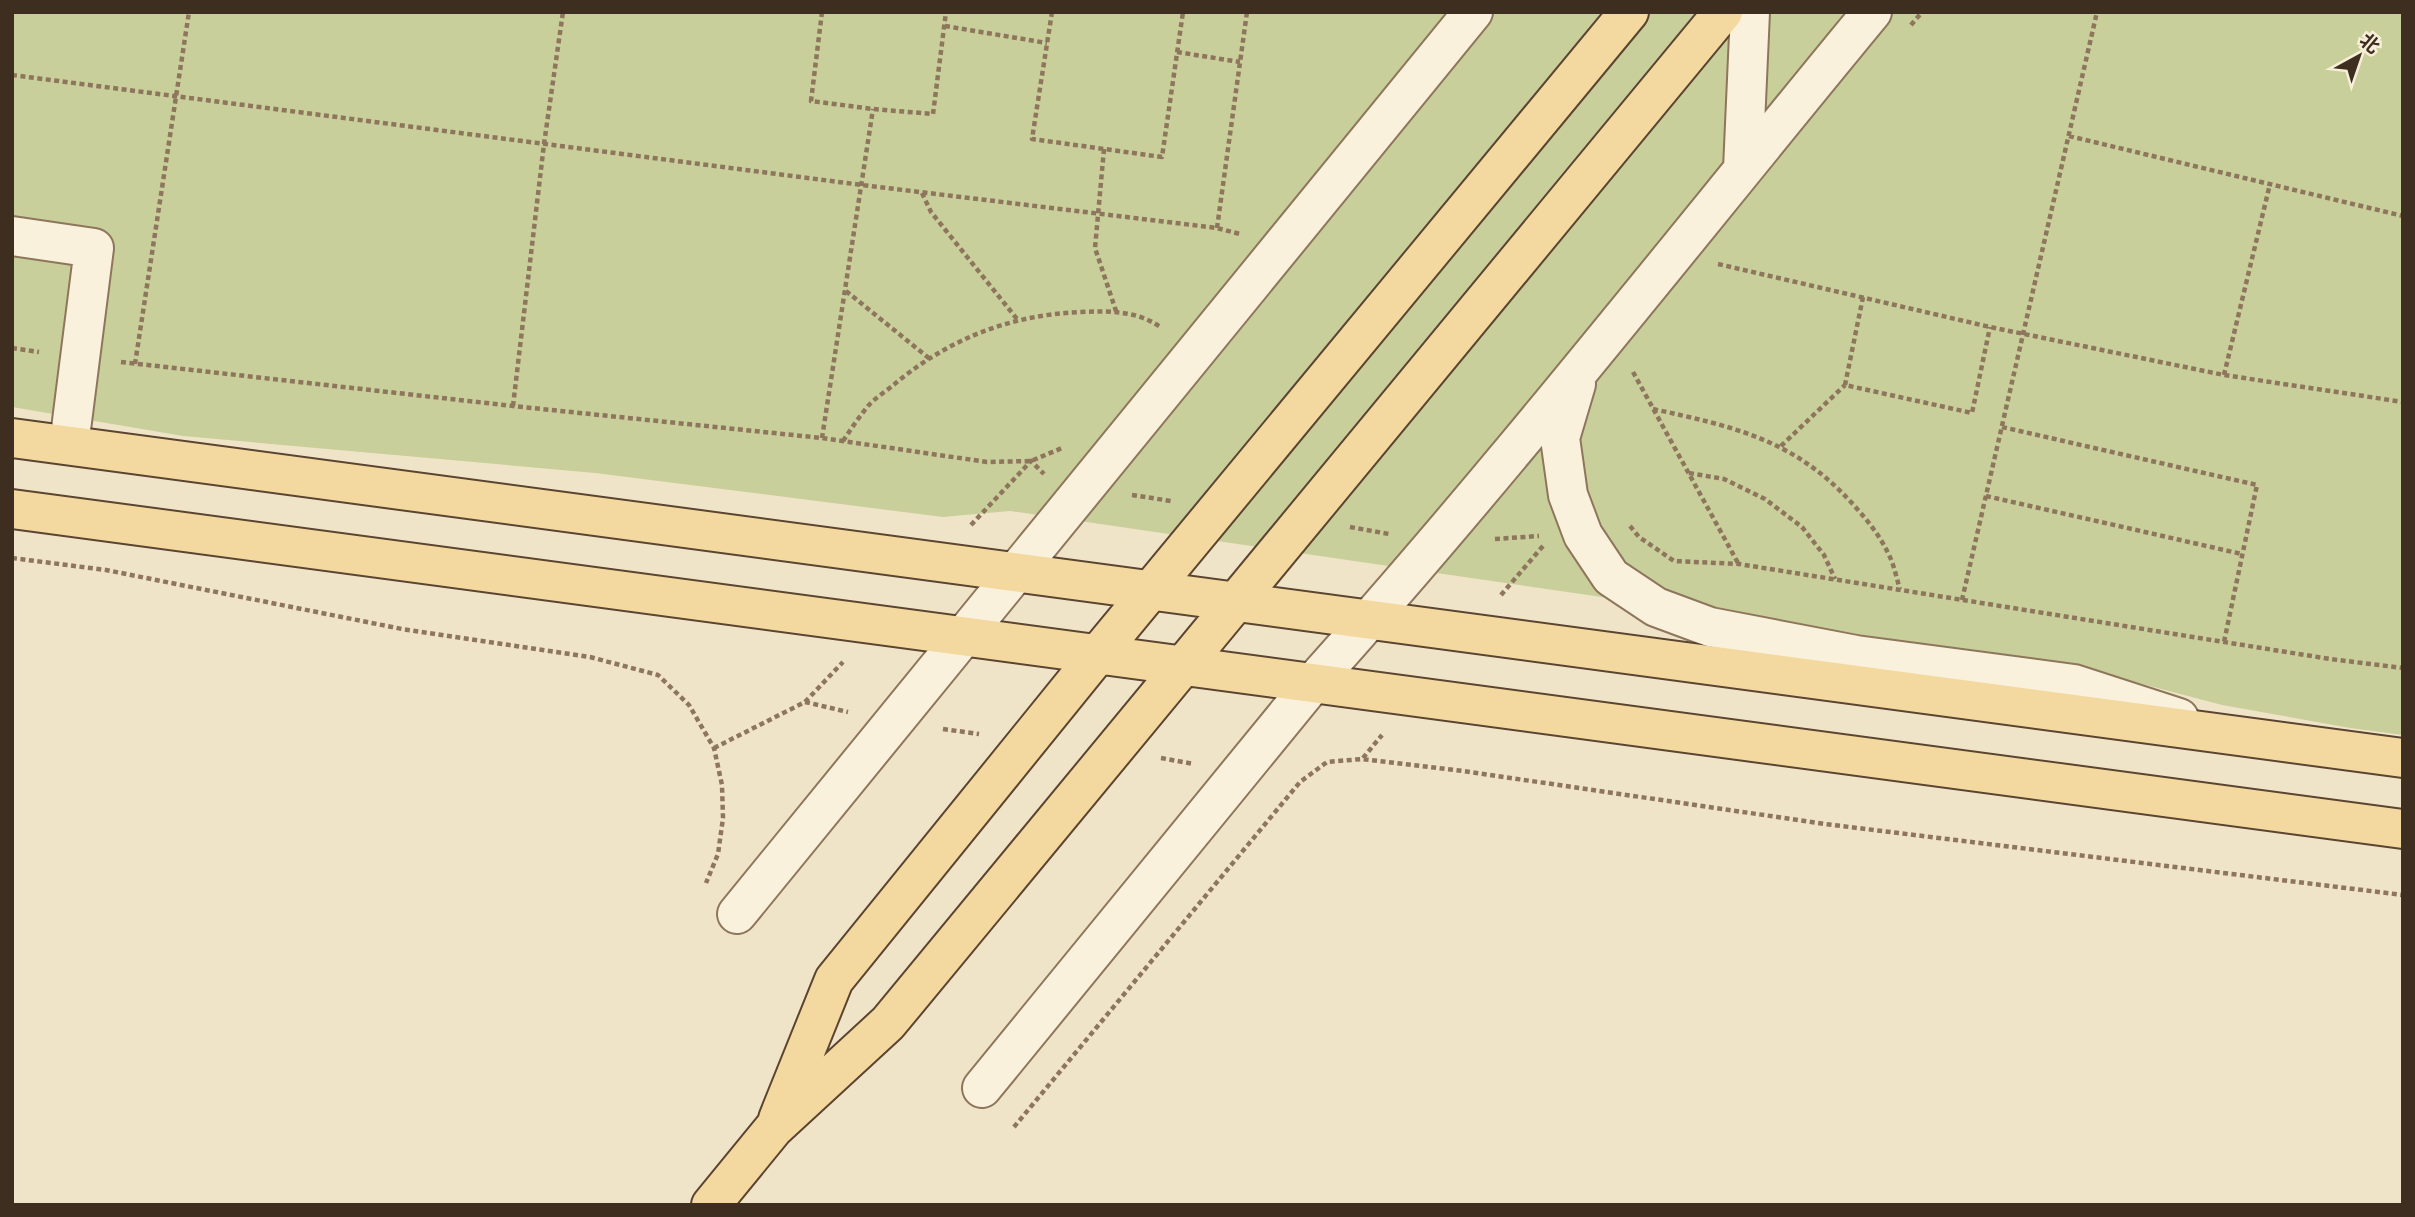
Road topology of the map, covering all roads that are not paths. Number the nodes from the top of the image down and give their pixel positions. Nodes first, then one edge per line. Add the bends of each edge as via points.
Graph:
1 (1473, 12) edge
2 (1629, 12) edge
3 (1723, 12) edge
4 (1750, 12) edge
5 (1872, 12) edge
6 (1744, 169) junction
7 (12, 236) edge
8 (1582, 367) junction
9 (12, 438) edge
10 (69, 445) junction
11 (12, 509) edge
12 (1016, 571) junction
13 (1152, 590) junction
14 (1236, 602) junction
15 (1371, 618) junction
16 (964, 636) junction
17 (1098, 654) junction
18 (1183, 666) junction
19 (1312, 683) junction
20 (2234, 735) junction
21 (2403, 758) edge
22 (2403, 829) edge
23 (737, 914) dead end
24 (982, 1088) dead end
25 (774, 1128) junction
26 (711, 1205) edge

1 - 12 street
2 - 13 main road
3 - 14 main road
4 - 6 street
5 - 6 street
6 - 8 street
7 - 10 street via 94,248
8 - 15 street
8 - 20 street via 1560,438 1568,495 1583,535 1611,577 1656,607 1710,626 1843,652 2074,684
9 - 10 main road
10 - 12 main road
11 - 16 main road
12 - 13 main road
12 - 16 street
13 - 14 main road
13 - 17 main road
14 - 15 main road
14 - 18 main road
15 - 19 street
15 - 20 main road
16 - 17 main road
16 - 23 street
17 - 18 main road
17 - 25 main road via 834,980
18 - 19 main road
18 - 25 main road via 888,1023
19 - 22 main road
19 - 24 street
20 - 21 main road
25 - 26 main road

